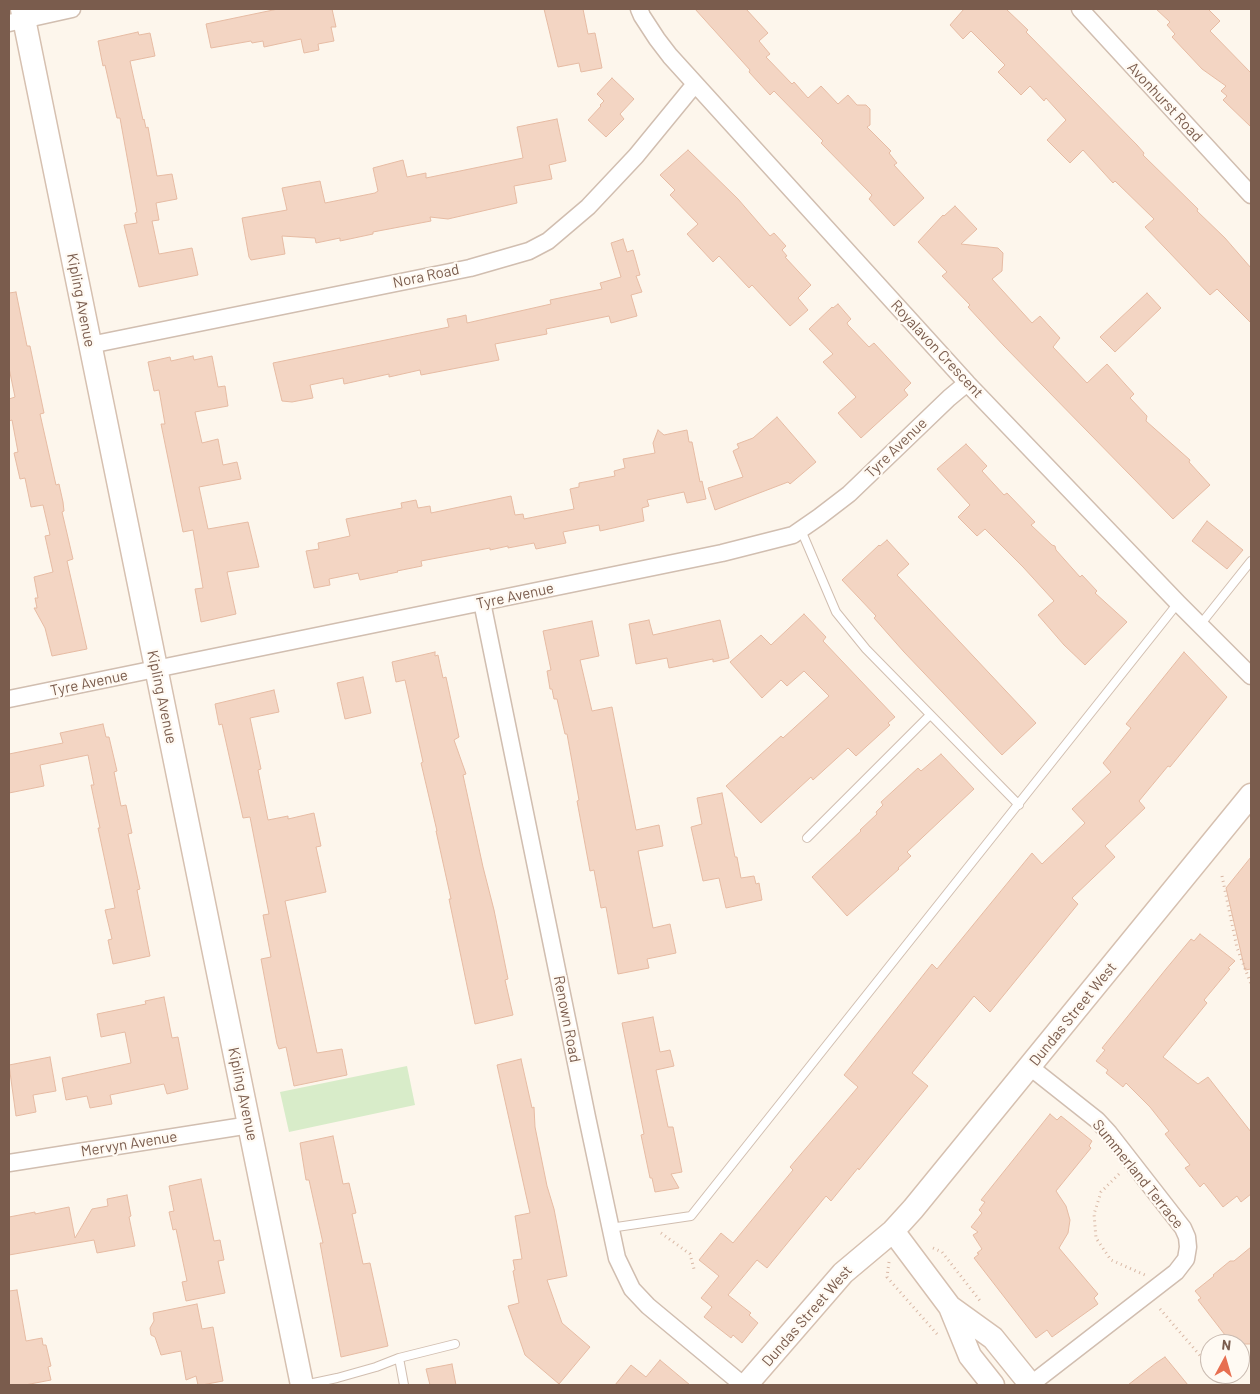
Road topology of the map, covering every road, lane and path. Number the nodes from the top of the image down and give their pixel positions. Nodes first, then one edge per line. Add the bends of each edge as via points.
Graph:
1 (72, 9) edge
2 (639, 9) edge
3 (1080, 9) edge
4 (18, 17) edge
5 (695, 84) junction
6 (1251, 195) edge
7 (90, 345) junction
8 (967, 383) junction
9 (801, 530) junction
10 (1251, 561) edge
11 (482, 602) junction
12 (1178, 603) junction
13 (1200, 625) junction
14 (156, 668) junction
15 (1251, 676) edge
16 (9, 699) edge
17 (930, 715) junction
18 (1251, 795) edge
19 (1019, 805) junction
20 (807, 838) dead end
21 (1222, 876) dead end
22 (1251, 984) edge
23 (1030, 1066) junction
24 (250, 1125) junction
25 (1132, 1162) junction
26 (9, 1163) edge
27 (659, 1220) junction
28 (610, 1228) junction
29 (893, 1231) junction
30 (931, 1247) dead end
31 (694, 1269) dead end
32 (1163, 1282) junction
33 (982, 1304) dead end
34 (950, 1307) junction
35 (1160, 1309) dead end
36 (941, 1339) dead end
37 (455, 1344) dead end
38 (1200, 1355) edge
39 (399, 1358) junction
40 (302, 1385) edge
41 (404, 1385) edge
42 (745, 1385) edge
43 (993, 1385) edge
44 (1030, 1385) edge

1 - 4 street
2 - 5 street, Royalavon Crescent via 657,39
3 - 6 street, Avonhurst Road
4 - 7 main road, Kipling Avenue
5 - 7 street, Nora Road via 636,156 588,207 548,241 528,251 470,268
5 - 8 street, Royalavon Crescent
7 - 14 main road, Kipling Avenue
8 - 9 street, Tyre Avenue via 849,494
8 - 12 street, Royalavon Crescent
9 - 11 street, Tyre Avenue via 793,535 722,553
9 - 17 lane via 836,612 866,649
10 - 13 lane
11 - 14 street, Tyre Avenue
11 - 28 street, Renown Road
12 - 13 street, Royalavon Crescent
12 - 19 lane
13 - 15 street, Royalavon Crescent
14 - 16 street, Tyre Avenue
14 - 24 main road, Kipling Avenue
17 - 19 lane
17 - 20 lane
18 - 23 main road, Dundas Street West
19 - 27 lane via 691,1216
21 - 22 path via 1237,948
23 - 25 street, Summerland Terrace via 1096,1120
23 - 29 main road, Dundas Street West
24 - 26 street, Mervyn Avenue
24 - 40 main road, Kipling Avenue
25 - 32 street, Summerland Terrace via 1187,1237 1186,1259
25 - 32 path via 1102,1192 1094,1214 1096,1238 1111,1260
27 - 28 lane
27 - 31 path via 661,1234 690,1254
28 - 42 street, Renown Road via 617,1258 632,1289 648,1306
29 - 34 main road
29 - 36 path via 887,1277
29 - 42 main road, Dundas Street West via 843,1273
30 - 33 path via 942,1252
32 - 44 street, Summerland Terrace
34 - 43 main road via 970,1356
34 - 44 main road via 993,1338
35 - 38 path
37 - 39 lane
39 - 40 lane via 337,1378
39 - 41 lane

